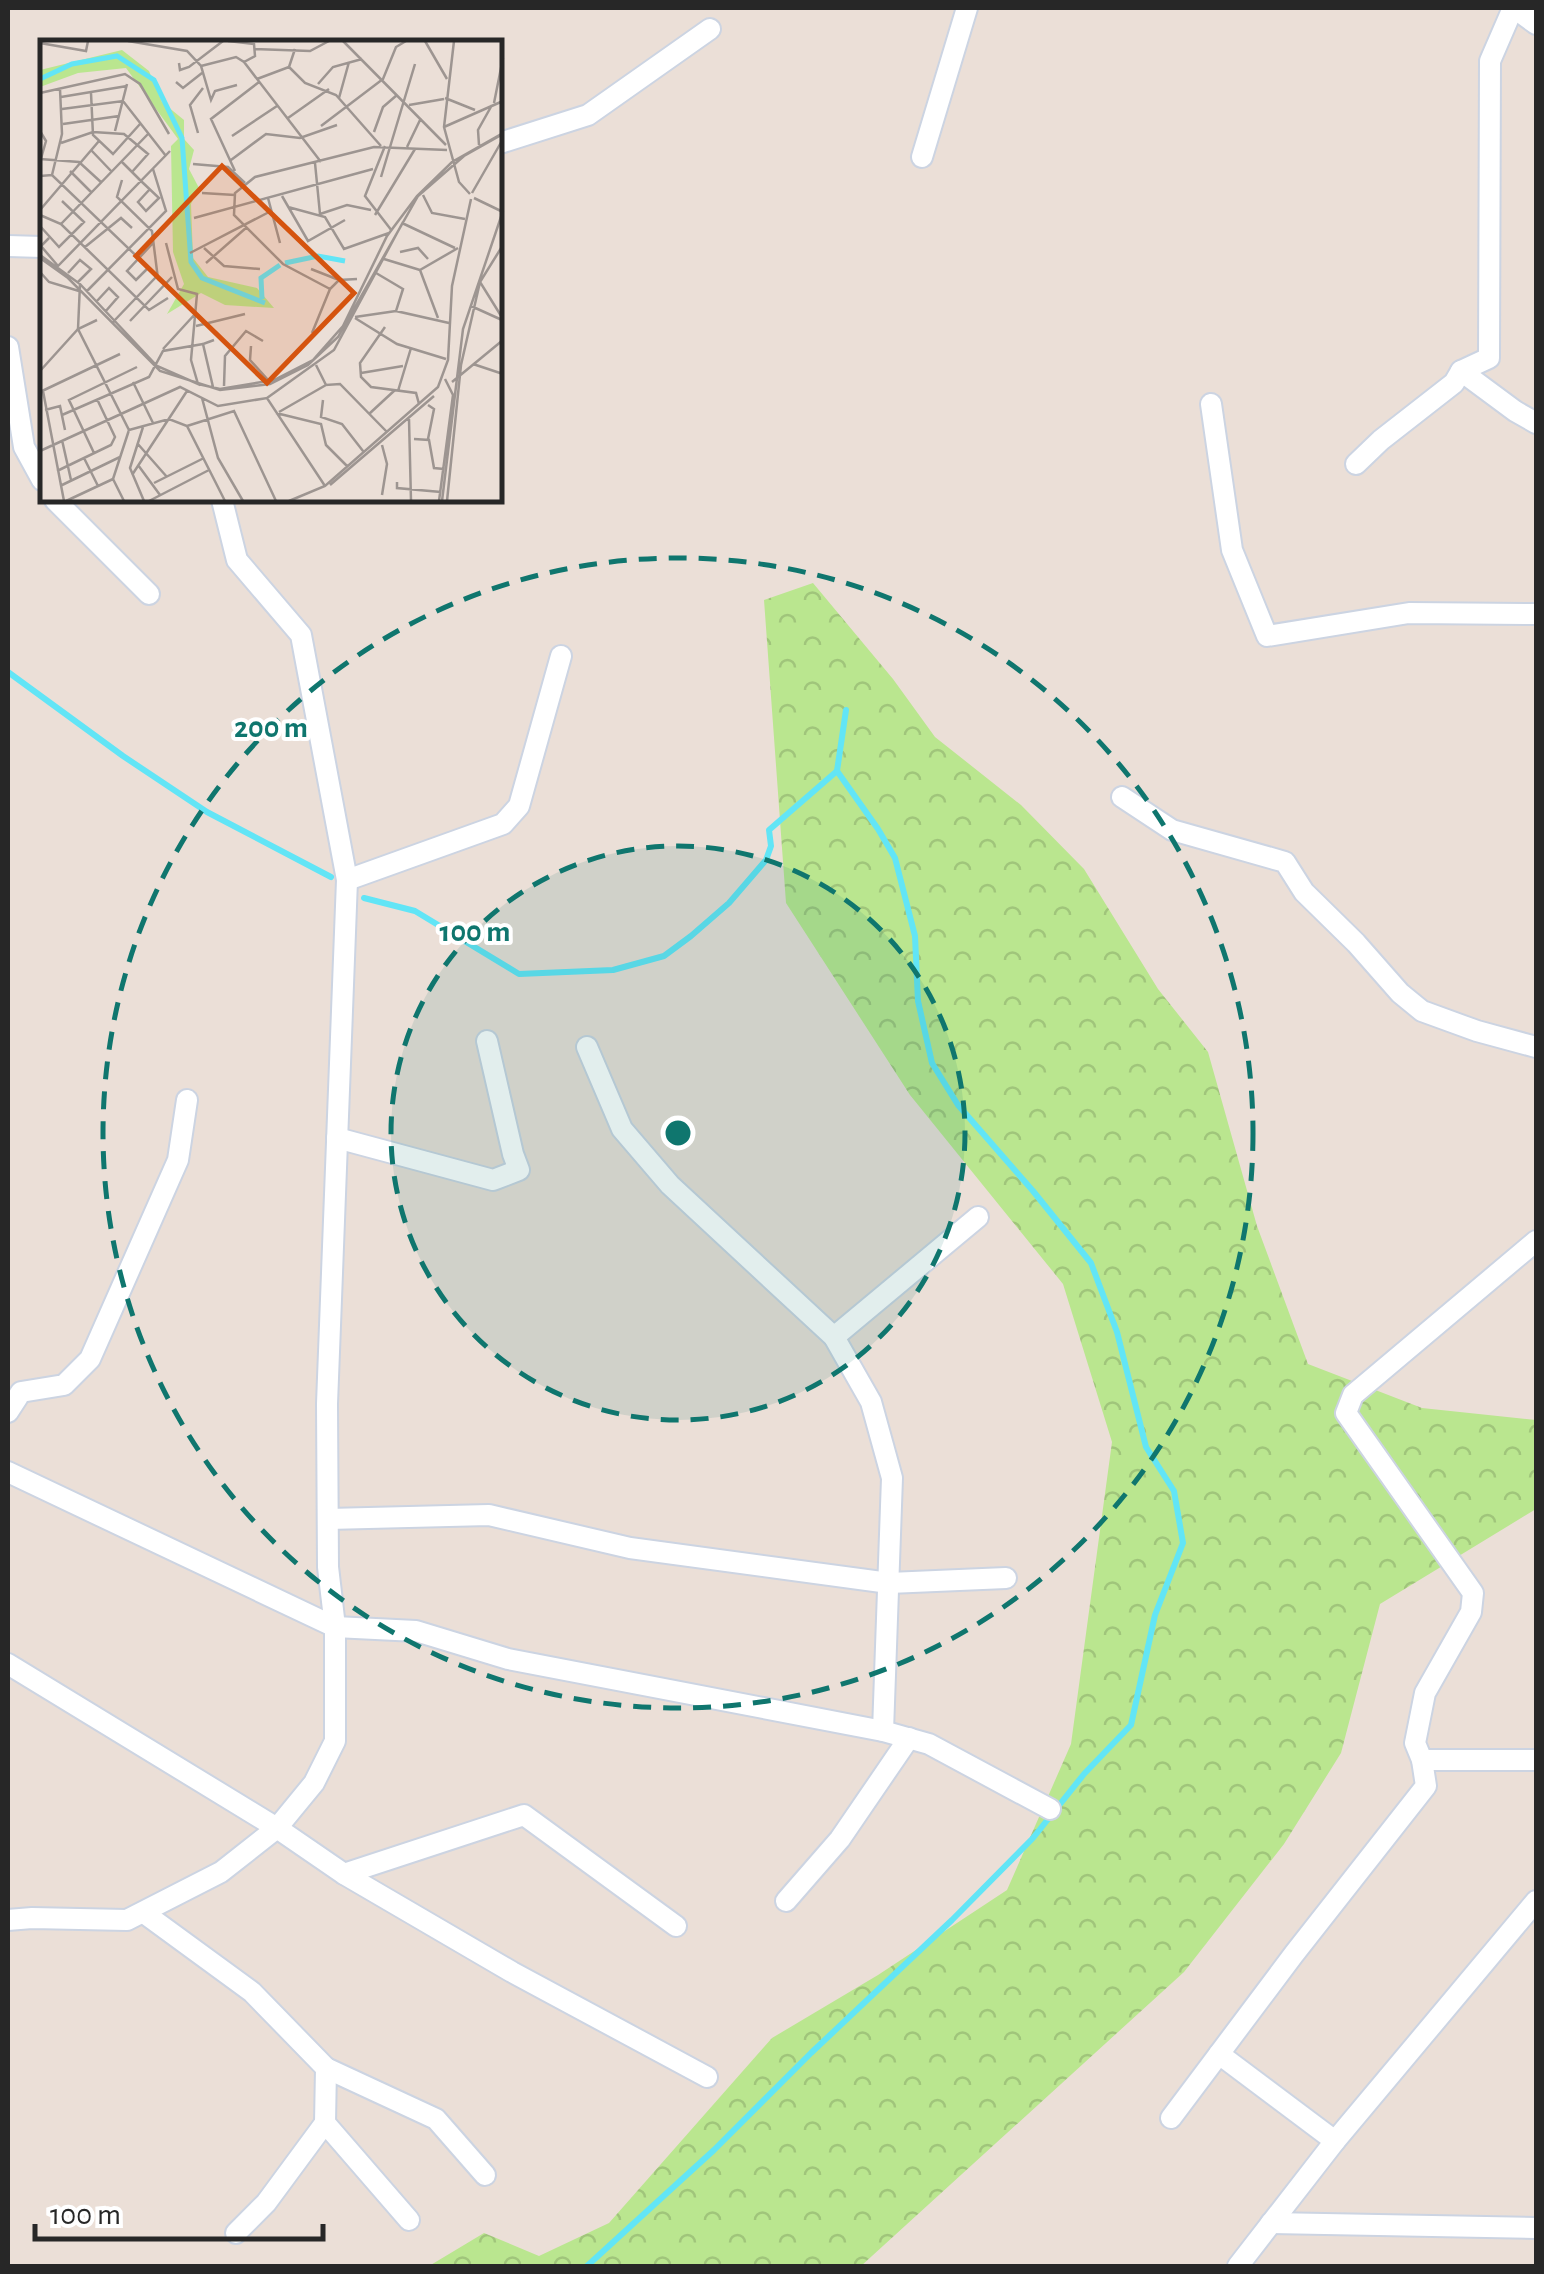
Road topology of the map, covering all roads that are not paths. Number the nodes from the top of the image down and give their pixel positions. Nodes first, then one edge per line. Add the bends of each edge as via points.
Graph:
1 (966, 8) edge
2 (1514, 8) edge
3 (1536, 24) edge
4 (710, 29) dead end
5 (502, 142) edge
6 (922, 157) dead end
7 (8, 246) edge
8 (40, 247) edge
9 (8, 348) edge
10 (1462, 371) junction
11 (1211, 404) dead end
12 (1536, 423) edge
13 (1356, 464) dead end
14 (40, 476) edge
15 (57, 502) edge
16 (223, 502) edge
17 (149, 594) dead end
18 (1536, 614) edge
19 (561, 656) dead end
20 (1122, 797) dead end
21 (347, 880) junction
22 (487, 1042) dead end
23 (587, 1047) dead end
24 (1536, 1047) edge
25 (187, 1100) dead end
26 (337, 1138) junction
27 (978, 1216) dead end
28 (1536, 1240) edge
29 (834, 1337) junction
30 (8, 1412) edge
31 (8, 1472) edge
32 (328, 1519) junction
33 (1006, 1578) dead end
34 (889, 1583) junction
35 (335, 1627) junction
36 (8, 1664) edge
37 (883, 1731) junction
38 (909, 1738) junction
39 (1422, 1760) junction
40 (1536, 1760) edge
41 (1050, 1809) dead end
42 (276, 1828) junction
43 (344, 1874) junction
44 (786, 1901) dead end
45 (1535, 1906) edge
46 (144, 1913) junction
47 (8, 1920) edge
48 (676, 1926) dead end
49 (1219, 2054) junction
50 (326, 2068) junction
51 (706, 2077) dead end
52 (1170, 2118) dead end
53 (325, 2123) junction
54 (1335, 2141) junction
55 (485, 2174) dead end
56 (409, 2220) dead end
57 (1271, 2223) junction
58 (1536, 2228) edge
59 (236, 2234) dead end
60 (1238, 2266) edge

1 - 6 street
2 - 3 street
2 - 10 street via 1490,60 1490,358
4 - 5 street via 588,114
7 - 8 street
9 - 14 street via 24,448
10 - 12 street
10 - 13 street
11 - 18 street via 1232,550 1268,636 1409,613
15 - 17 street
16 - 21 street via 238,560 301,635
19 - 21 street via 519,806 502,824
20 - 24 street via 1172,830 1284,862 1304,892 1422,1011
21 - 26 street
22 - 26 street via 519,1170 494,1180
23 - 29 street via 622,1129 670,1185
25 - 30 street via 178,1160 90,1359 64,1385 22,1392
26 - 32 street
27 - 29 street
28 - 39 street via 1352,1395 1346,1414 1473,1593 1471,1612 1425,1692 1415,1743
29 - 34 street via 872,1402 892,1478
31 - 35 street
32 - 34 street via 489,1516 630,1548
32 - 35 street
33 - 34 street
34 - 37 street
35 - 37 street via 416,1631 508,1658
35 - 42 street via 335,1741 314,1783
36 - 42 street
37 - 38 street
38 - 41 street
38 - 44 street via 840,1839
39 - 40 street
39 - 49 street via 1426,1786
42 - 43 street
42 - 46 street via 221,1872
43 - 48 street via 524,1814
43 - 51 street
45 - 54 street
46 - 47 street via 127,1920
46 - 50 street via 252,1992
49 - 52 street
49 - 54 street
50 - 53 street
50 - 55 street via 436,2119
53 - 56 street
53 - 59 street
54 - 57 street
57 - 58 street
57 - 60 street

